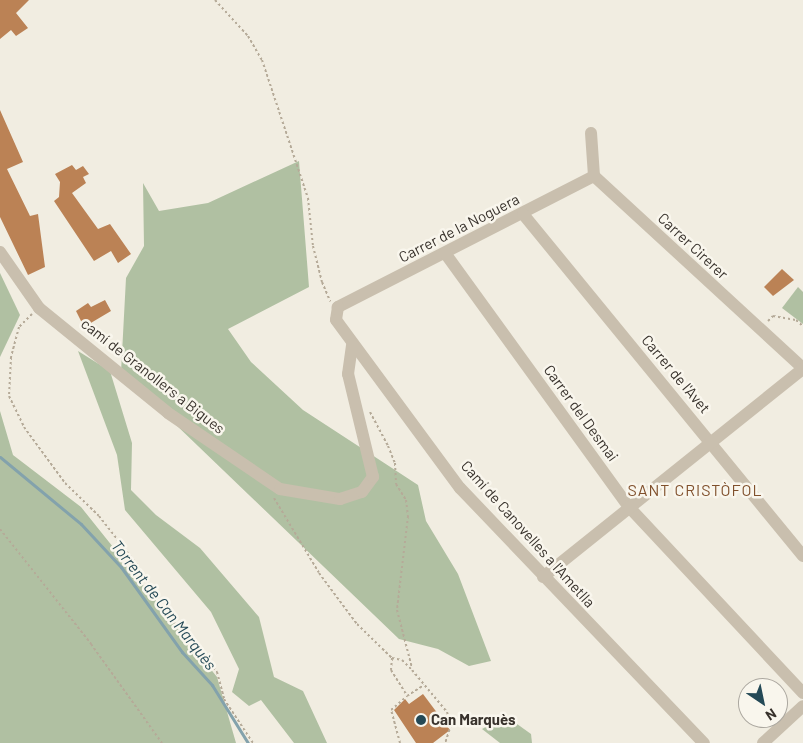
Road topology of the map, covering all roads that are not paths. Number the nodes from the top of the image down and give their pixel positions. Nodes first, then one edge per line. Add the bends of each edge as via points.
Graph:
1 (591, 133) dead end
2 (594, 176) junction
3 (523, 214) junction
4 (0, 252) edge
5 (446, 253) junction
6 (337, 309) joint
7 (352, 344) junction
8 (803, 369) edge
9 (710, 441) junction
10 (628, 506) junction
11 (803, 556) edge
12 (543, 577) junction
13 (803, 693) edge
14 (803, 706) edge
15 (704, 743) edge
16 (763, 743) edge

1 - 2 street
2 - 3 street, Carrer de la Noguera
2 - 8 street, Carrer Cirerer
3 - 5 street, Carrer de la Noguera
3 - 9 street, Carrer de l'Avet
4 - 7 street, camí de Granollers a Bigues via 39,308 168,413 280,489 340,499 362,492 373,477 348,374
5 - 6 street, Carrer de la Noguera
5 - 10 street, Carrer del Desmai
6 - 7 street, Camí de Canovelles a l'Ametlla via 336,320
7 - 12 street, Camí de Canovelles a l'Ametlla via 460,488
8 - 9 street
9 - 10 street
9 - 11 street, Carrer de l'Avet
10 - 12 street
10 - 13 street, Carrer del Desmai
12 - 15 street, Camí de Canovelles a l'Ametlla
14 - 16 street

